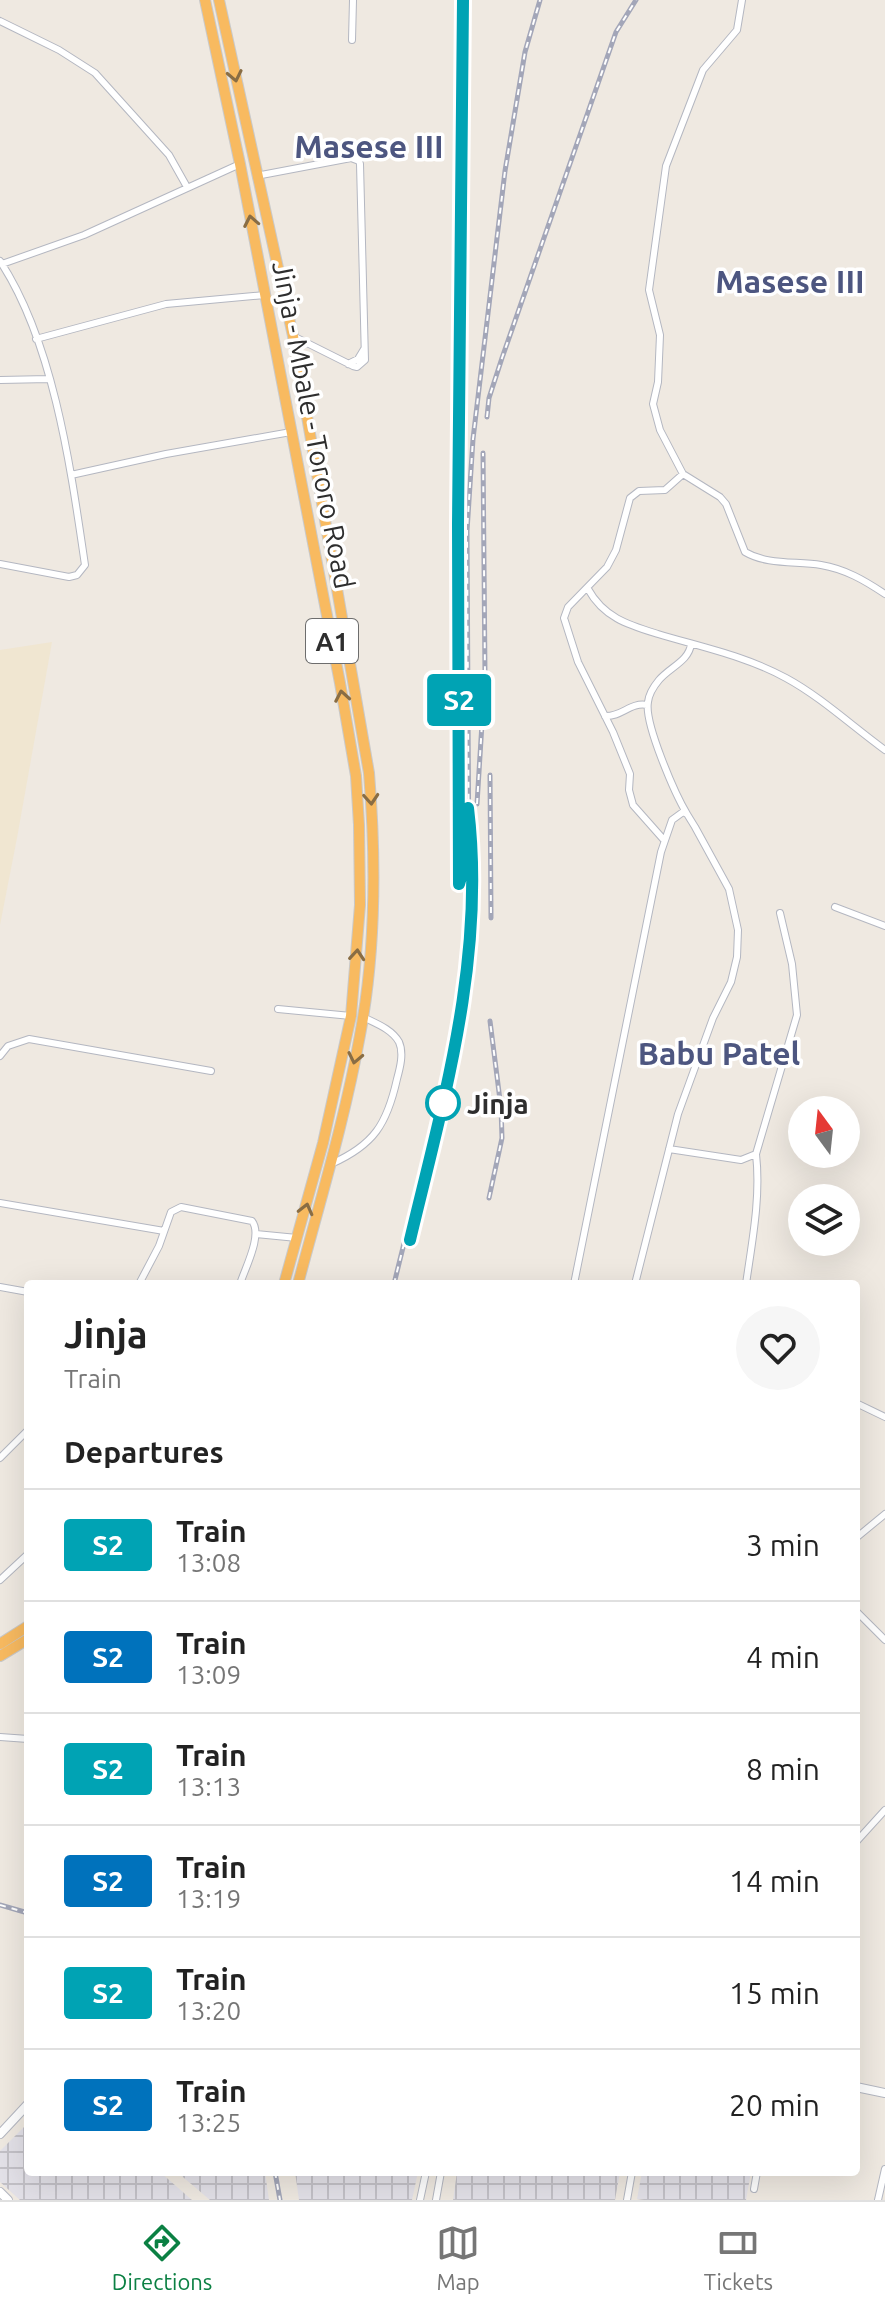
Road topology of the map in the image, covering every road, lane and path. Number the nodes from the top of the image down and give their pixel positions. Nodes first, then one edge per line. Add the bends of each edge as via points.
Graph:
1 (205, 0) edge
2 (219, 0) edge
3 (353, 0) edge
4 (742, 0) edge
5 (0, 21) edge
6 (352, 40) dead end
7 (240, 164) junction
8 (256, 176) junction
9 (187, 187) junction
10 (1, 262) edge
11 (265, 295) junction
12 (293, 336) junction
13 (36, 339) junction
14 (49, 379) junction
15 (0, 380) edge
16 (291, 432) junction
17 (683, 474) junction
18 (71, 475) junction
19 (0, 564) edge
20 (588, 589) junction
21 (885, 594) edge
22 (691, 644) junction
23 (647, 705) junction
24 (605, 716) junction
25 (885, 750) edge
26 (678, 800) junction
27 (687, 814) junction
28 (672, 820) junction
29 (664, 840) junction
30 (835, 907) dead end
31 (780, 913) dead end
32 (885, 926) edge
33 (278, 1009) dead end
34 (357, 1016) junction
35 (0, 1056) edge
36 (211, 1071) dead end
37 (669, 1149) junction
38 (756, 1154) junction
39 (331, 1164) junction
40 (0, 1203) edge
41 (164, 1231) junction
42 (256, 1234) junction
43 (298, 1238) junction
44 (141, 1280) edge
45 (241, 1280) edge
46 (285, 1280) edge
47 (299, 1280) edge
48 (575, 1280) edge
49 (636, 1280) edge
50 (747, 1280) edge
51 (0, 1287) edge
52 (24, 1291) edge
53 (860, 1405) edge
54 (885, 1417) edge
55 (24, 1434) edge
56 (0, 1458) edge
57 (885, 1514) edge
58 (860, 1535) edge
59 (24, 1558) edge
60 (0, 1580) edge
61 (860, 1615) edge
62 (24, 1629) edge
63 (885, 1640) edge
64 (24, 1641) edge
65 (0, 1644) edge
66 (0, 1656) edge
67 (0, 1737) edge
68 (24, 1739) edge
69 (885, 1810) edge
70 (860, 1838) edge
71 (860, 2088) edge
72 (885, 2093) edge
73 (24, 2108) edge
74 (0, 2134) edge
75 (885, 2169) edge
76 (425, 2176) edge
77 (440, 2176) edge
78 (631, 2176) edge
79 (756, 2176) edge
80 (754, 2189) dead end
81 (0, 2192) edge
82 (8, 2200) edge
83 (420, 2200) edge
84 (436, 2200) edge
85 (627, 2200) edge
86 (878, 2200) edge

1 - 7 highway, Jinja - Mbale - Tororo Road / A1
2 -> 8 highway, Jinja - Mbale - Tororo Road / A1
3 - 6 street
4 - 17 street via 737,30 703,70 666,166 649,275 660,335 655,417
5 - 9 street via 95,73 169,155
7 - 9 street
11 -> 7 highway, Jinja - Mbale - Tororo Road / A1
8 - 12 highway, Jinja - Mbale - Tororo Road / A1
8 - 12 street via 351,158 359,161 365,360 357,367 348,364
9 - 10 street via 84,235
10 - 13 street
11 - 13 street via 166,304
11 - 16 highway, Jinja - Mbale - Tororo Road / A1
12 -> 34 highway, Jinja - Mbale - Tororo Road / A1 via 369,773 370,946
13 - 14 street
14 - 15 street
14 - 18 street
16 - 18 street
34 -> 16 highway, Jinja - Mbale - Tororo Road / A1 via 361,873 356,776
17 - 20 street via 665,490 639,491 630,498 616,550
17 - 21 street via 726,504 745,552 765,560 845,570
18 - 19 street via 82,571 69,577
20 - 22 street via 613,617
20 - 24 street via 568,607 564,622
22 - 23 street via 686,658 652,689
22 - 25 street via 783,676
23 - 24 street via 635,704 617,716
23 - 26 street
24 - 29 street via 630,774 633,805
26 - 27 street
26 - 28 street
27 - 28 street
27 - 37 street via 729,889 738,930 737,957 688,1081
28 - 29 street
29 - 48 street
30 - 32 street
31 - 38 street via 797,1015
33 - 34 street
34 -> 39 highway, Jinja - Mbale - Tororo Road / A1
34 - 39 street via 389,1031 398,1042 400,1068 390,1113 367,1142
43 -> 34 highway, Jinja - Mbale - Tororo Road / A1
35 - 36 street via 8,1046 29,1039
37 - 38 street via 741,1160
37 - 49 street
38 - 50 street
39 - 47 highway, Jinja - Mbale - Tororo Road / A1
40 - 41 street
41 - 42 street via 171,1212 181,1207 252,1221
41 - 44 street
42 - 43 street
42 - 45 street
43 - 46 highway, Jinja - Mbale - Tororo Road / A1
51 - 52 street
53 - 54 street
55 - 56 street
57 - 58 street
59 - 60 street
61 - 63 street
62 - 65 highway
64 - 66 highway
67 - 68 street
69 - 70 street
71 - 72 street
73 - 74 street
75 - 86 street
76 - 83 street
77 - 84 street
78 - 85 street
79 - 80 street
81 - 82 street

